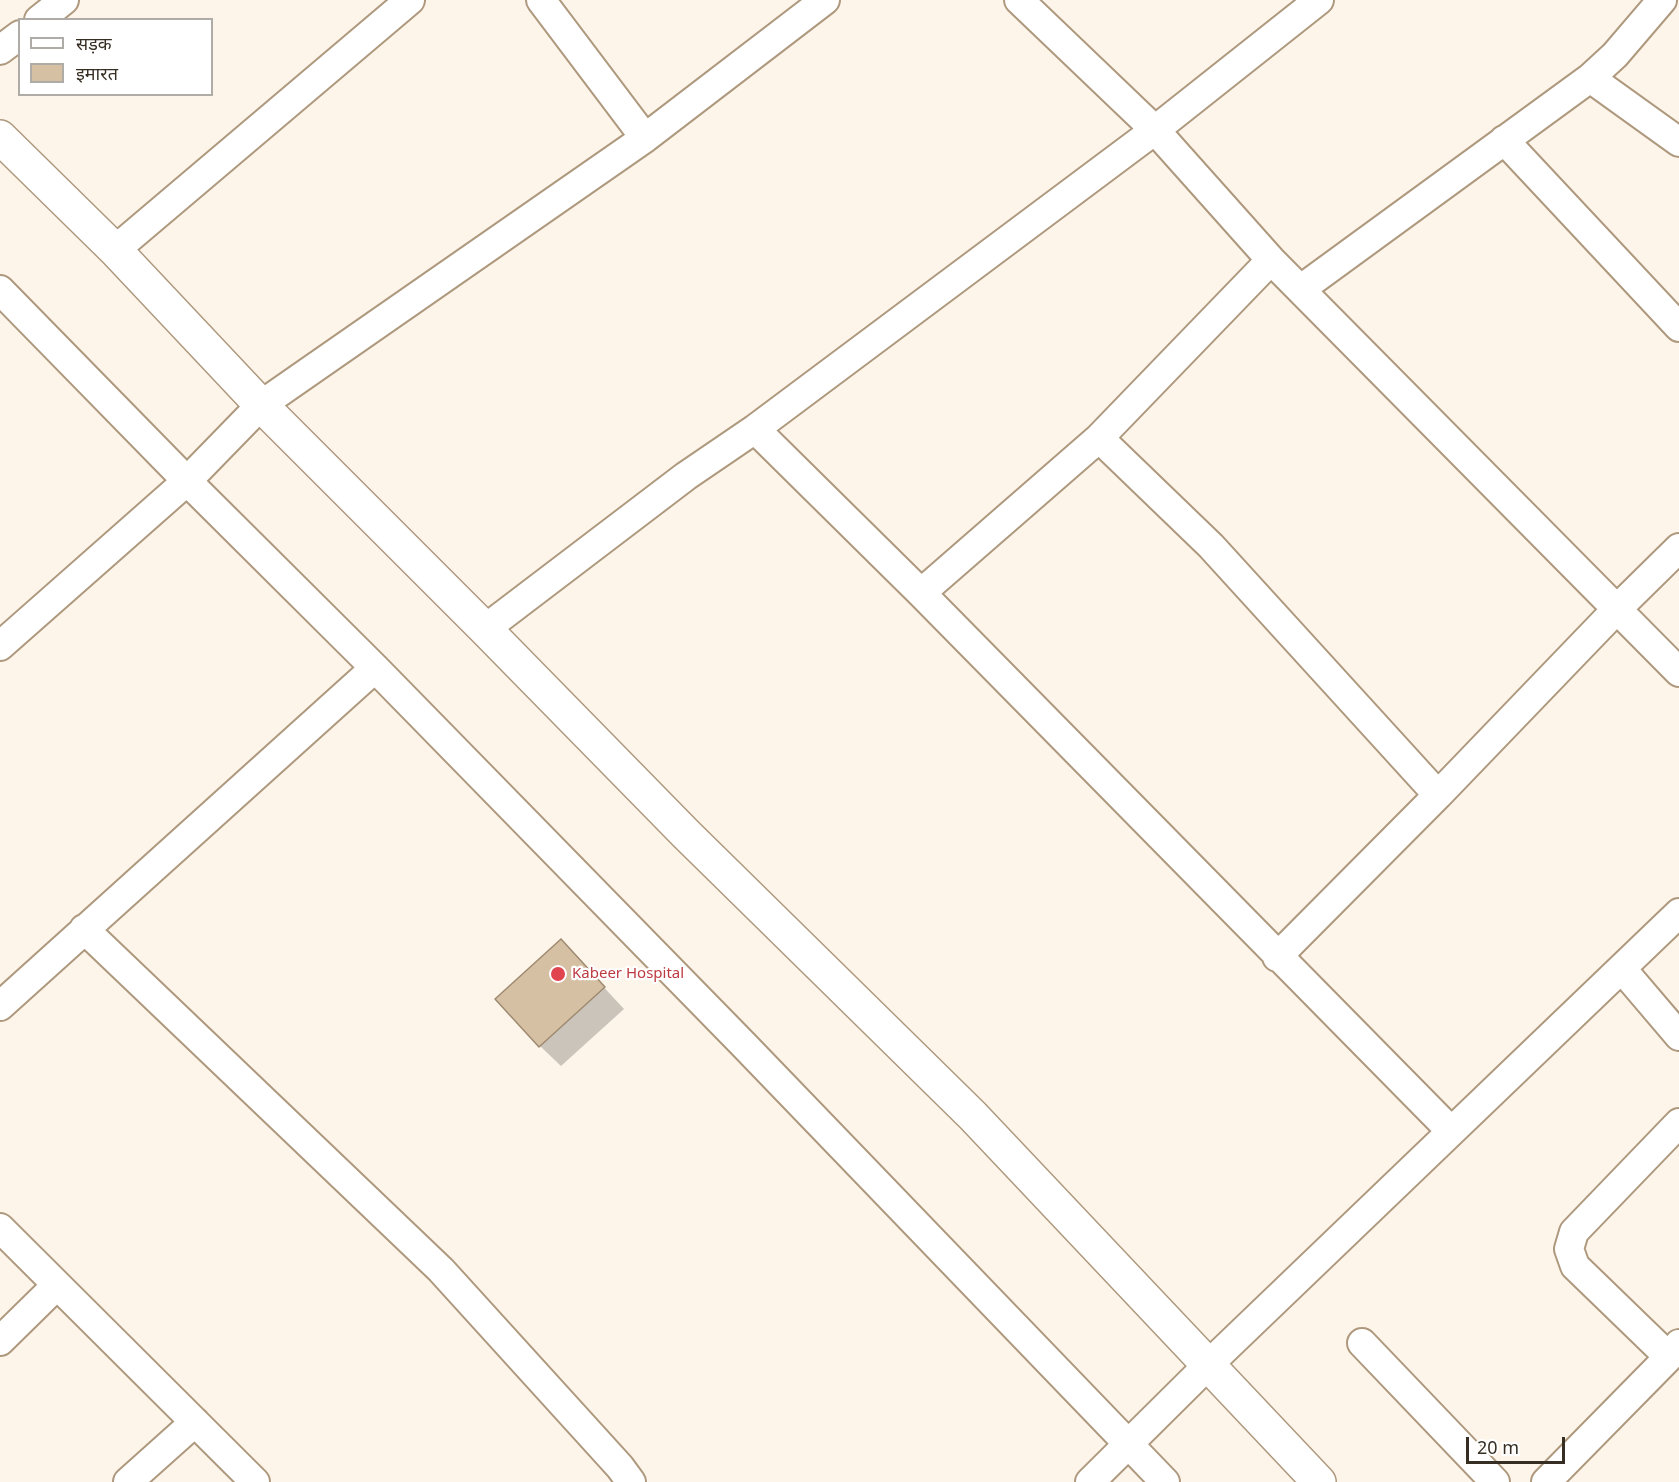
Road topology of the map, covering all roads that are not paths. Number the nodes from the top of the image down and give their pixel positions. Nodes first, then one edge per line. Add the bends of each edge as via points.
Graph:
1 (64, 0) edge
2 (410, 0) edge
3 (542, 0) edge
4 (825, 0) edge
5 (1019, 0) edge
6 (1320, 0) edge
7 (1662, 0) edge
8 (42, 18) edge
9 (18, 36) edge
10 (0, 50) edge
11 (1590, 78) junction
12 (1155, 130) junction
13 (0, 137) edge
14 (645, 138) junction
15 (1504, 140) junction
16 (1679, 141) edge
17 (115, 250) junction
18 (1270, 260) junction
19 (0, 290) edge
20 (1301, 290) junction
21 (1679, 327) edge
22 (261, 405) junction
23 (755, 429) junction
24 (1100, 438) junction
25 (187, 481) junction
26 (1679, 548) edge
27 (921, 593) junction
28 (1617, 609) junction
29 (485, 629) junction
30 (0, 646) edge
31 (375, 668) junction
32 (1679, 672) edge
33 (1438, 795) junction
34 (1679, 913) edge
35 (84, 929) junction
36 (1277, 957) junction
37 (1622, 969) junction
38 (0, 1006) edge
39 (1679, 1036) edge
40 (1679, 1123) edge
41 (1450, 1131) junction
42 (0, 1228) edge
43 (57, 1285) junction
44 (0, 1341) edge
45 (1362, 1343) dead end
46 (1674, 1351) edge
47 (1208, 1365) junction
48 (195, 1422) junction
49 (1127, 1445) junction
50 (128, 1482) edge
51 (255, 1482) edge
52 (631, 1482) edge
53 (1090, 1482) edge
54 (1165, 1482) edge
55 (1319, 1482) edge
56 (1495, 1482) edge
57 (1546, 1482) edge

1 - 8 street
2 - 17 street
3 - 14 street
4 - 14 street
5 - 12 street
6 - 12 street
7 - 11 street
9 - 10 street
11 - 15 street
11 - 16 street
12 - 18 street
12 - 23 street
13 - 17 street
14 - 22 street
15 - 20 street
15 - 21 street
17 - 22 street
18 - 20 street
18 - 24 street
19 - 25 street
20 - 28 street
22 - 25 street
22 - 29 street
23 - 27 street
23 - 29 street via 686,476
24 - 27 street
24 - 33 street via 1210,546
25 - 30 street
25 - 31 street
26 - 28 street
27 - 36 street
28 - 32 street
28 - 33 street
29 - 47 street via 973,1116
31 - 35 street
31 - 49 street via 735,1035
33 - 36 street
34 - 37 street
35 - 38 street
35 - 52 street via 441,1270
36 - 41 street
37 - 39 street
37 - 41 street
40 - 46 street via 1574,1232 1569,1249 1575,1266
41 - 47 street
42 - 43 street
43 - 44 street
43 - 48 street
45 - 56 street
46 - 57 street
47 - 49 street
47 - 55 street
48 - 50 street
48 - 51 street
49 - 53 street
49 - 54 street

